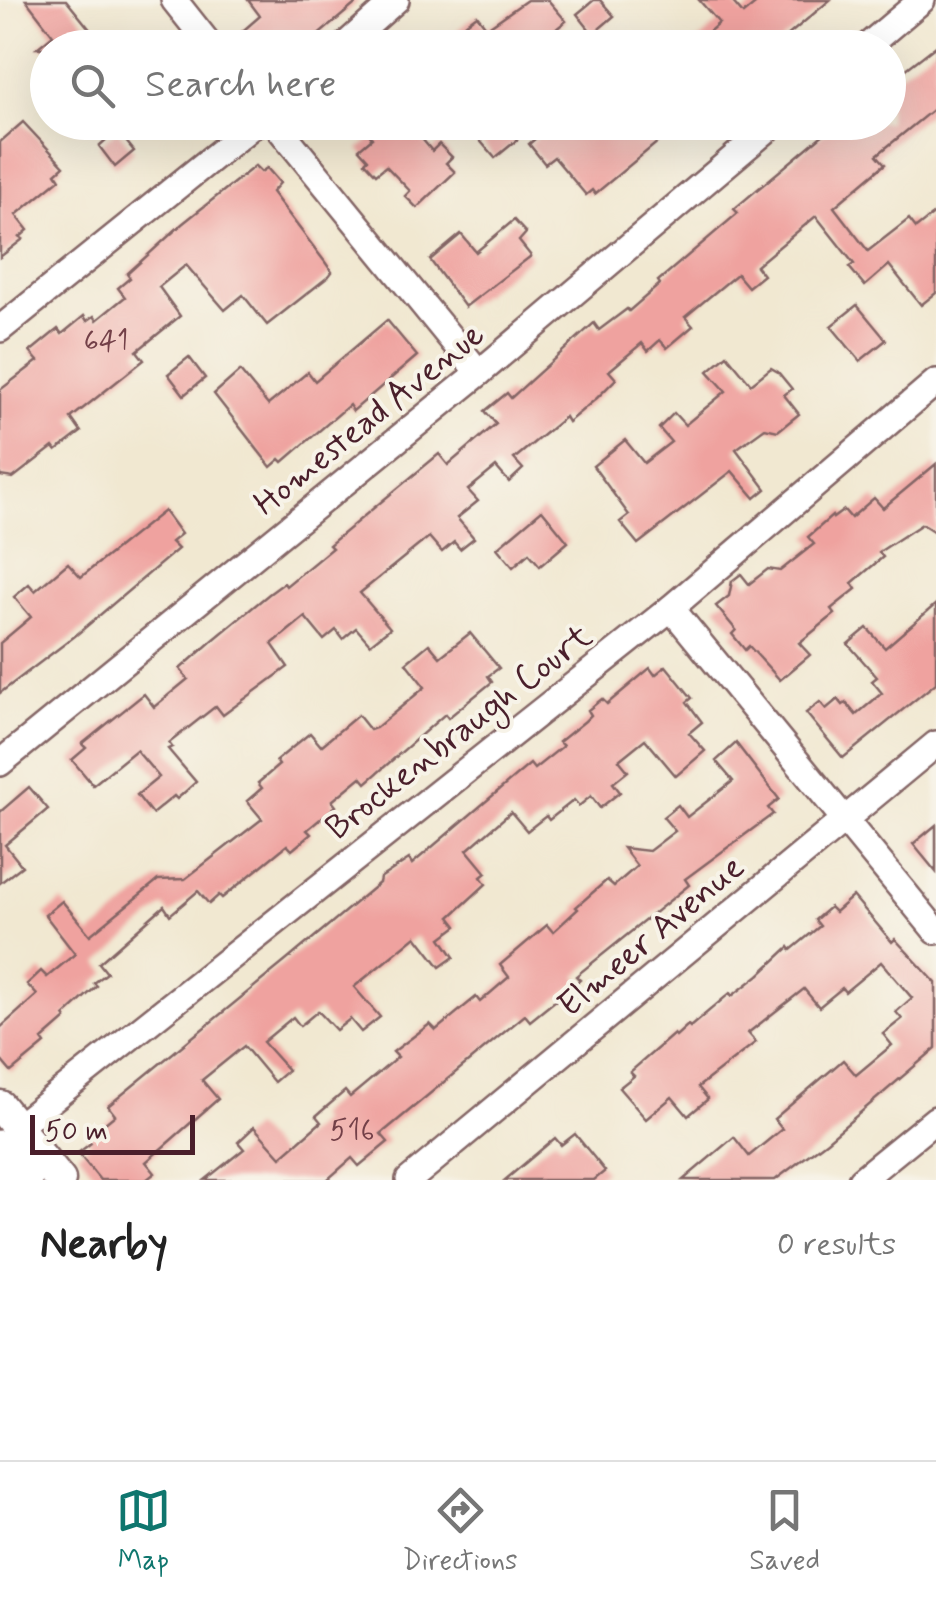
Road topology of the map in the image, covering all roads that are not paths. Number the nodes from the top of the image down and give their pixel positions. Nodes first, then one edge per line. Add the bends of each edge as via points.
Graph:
1 (174, 0) edge
2 (396, 0) edge
3 (922, 0) edge
4 (198, 30) edge
5 (362, 30) edge
6 (886, 30) edge
7 (234, 140) edge
8 (289, 140) edge
9 (755, 140) edge
10 (0, 329) edge
11 (479, 373) junction
12 (936, 382) edge
13 (670, 608) junction
14 (936, 744) edge
15 (0, 763) edge
16 (844, 819) junction
17 (936, 931) edge
18 (936, 1119) edge
19 (6, 1129) edge
20 (20, 1180) edge
21 (60, 1180) edge
22 (409, 1180) edge
23 (862, 1180) edge

1 - 4 street
2 - 5 street
3 - 6 street
7 - 10 street
8 - 11 street
9 - 11 street, Homestead Avenue
11 - 15 street, Homestead Avenue
12 - 13 street, Brockenbraugh Court
13 - 16 street
13 - 19 street, Brockenbraugh Court
14 - 16 street, Elmeer Avenue
16 - 17 street
16 - 22 street, Elmeer Avenue
18 - 23 street
19 - 20 highway
19 - 21 street

